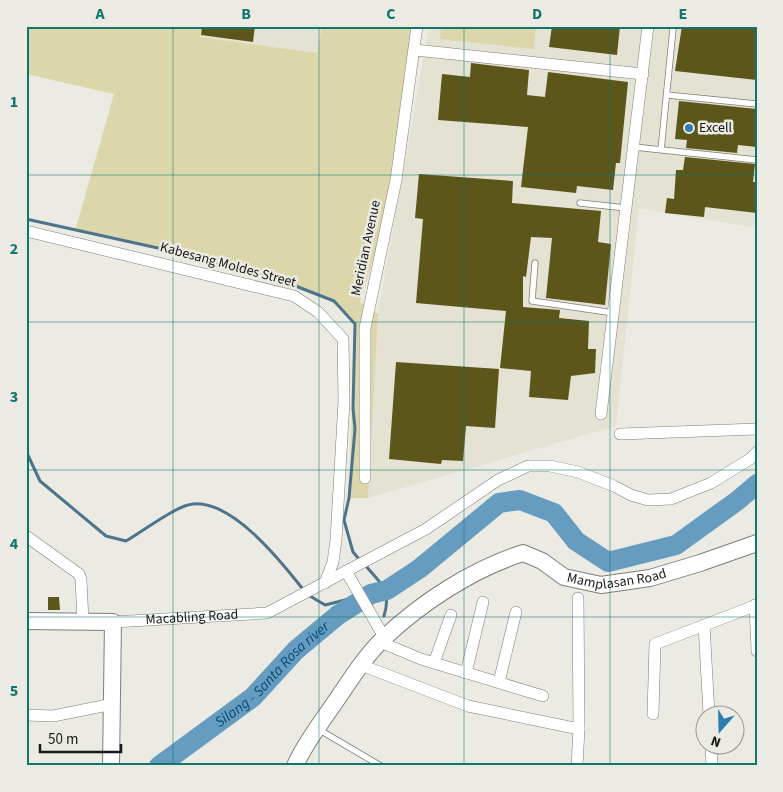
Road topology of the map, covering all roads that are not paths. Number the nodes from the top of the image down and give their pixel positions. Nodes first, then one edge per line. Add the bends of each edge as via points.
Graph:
1 (417, 26) edge
2 (648, 26) edge
3 (673, 29) dead end
4 (415, 50) junction
5 (643, 74) junction
6 (667, 96) junction
7 (757, 104) edge
8 (634, 147) junction
9 (661, 150) junction
10 (757, 160) edge
11 (580, 203) dead end
12 (626, 208) junction
13 (26, 231) edge
14 (535, 263) dead end
15 (614, 312) junction
16 (601, 414) dead end
17 (757, 429) edge
18 (620, 434) dead end
19 (757, 452) edge
20 (364, 478) dead end
21 (26, 536) edge
22 (757, 543) edge
23 (349, 575) junction
24 (325, 584) junction
25 (578, 598) dead end
26 (483, 602) dead end
27 (756, 605) edge
28 (516, 612) dead end
29 (451, 614) dead end
30 (26, 620) edge
31 (83, 622) junction
32 (113, 622) junction
33 (704, 625) junction
34 (382, 640) junction
35 (757, 650) edge
36 (434, 663) junction
37 (362, 664) junction
38 (466, 673) junction
39 (499, 682) junction
40 (543, 696) dead end
41 (113, 704) junction
42 (708, 704) edge
43 (653, 714) dead end
44 (26, 715) edge
45 (317, 728) junction
46 (579, 729) junction
47 (111, 766) edge
48 (295, 766) edge
49 (381, 766) edge
50 (576, 766) edge

1 - 4 street, Meridian Avenue
2 - 5 street
3 - 6 lane
4 - 5 street
4 - 20 street, Meridian Avenue via 396,180 366,328
5 - 8 street
6 - 7 lane
6 - 9 lane
8 - 9 lane
8 - 12 street
9 - 10 lane
11 - 12 lane
12 - 15 street
13 - 24 street, Kabesang Moldes Street via 294,296 318,312 343,339 344,401 336,540
14 - 15 lane via 532,301
15 - 16 street
17 - 18 street
19 - 23 street, Macabling Road via 711,483 671,499 648,500 578,472 550,466 528,466 498,480 426,529
21 - 31 street via 79,574
22 - 34 street, Mamplasan Road via 650,578 601,585 564,577 542,561 523,553 499,560 445,591
23 - 24 street, Macabling Road
23 - 34 street
24 - 32 street, Macabling Road via 261,615
25 - 46 street
26 - 38 street
27 - 33 street
27 - 35 street
28 - 39 street
29 - 36 street
30 - 31 street, Macabling Road
31 - 32 street, Macabling Road
32 - 41 street
33 - 42 street
33 - 43 street via 655,644
34 - 36 street
34 - 37 street, Mamplasan Road
36 - 38 street
37 - 45 street, Mamplasan Road
37 - 46 street via 468,706
38 - 39 street
39 - 40 street
41 - 44 street via 53,716
41 - 47 street
45 - 48 street, Mamplasan Road
45 - 49 lane
46 - 50 street

